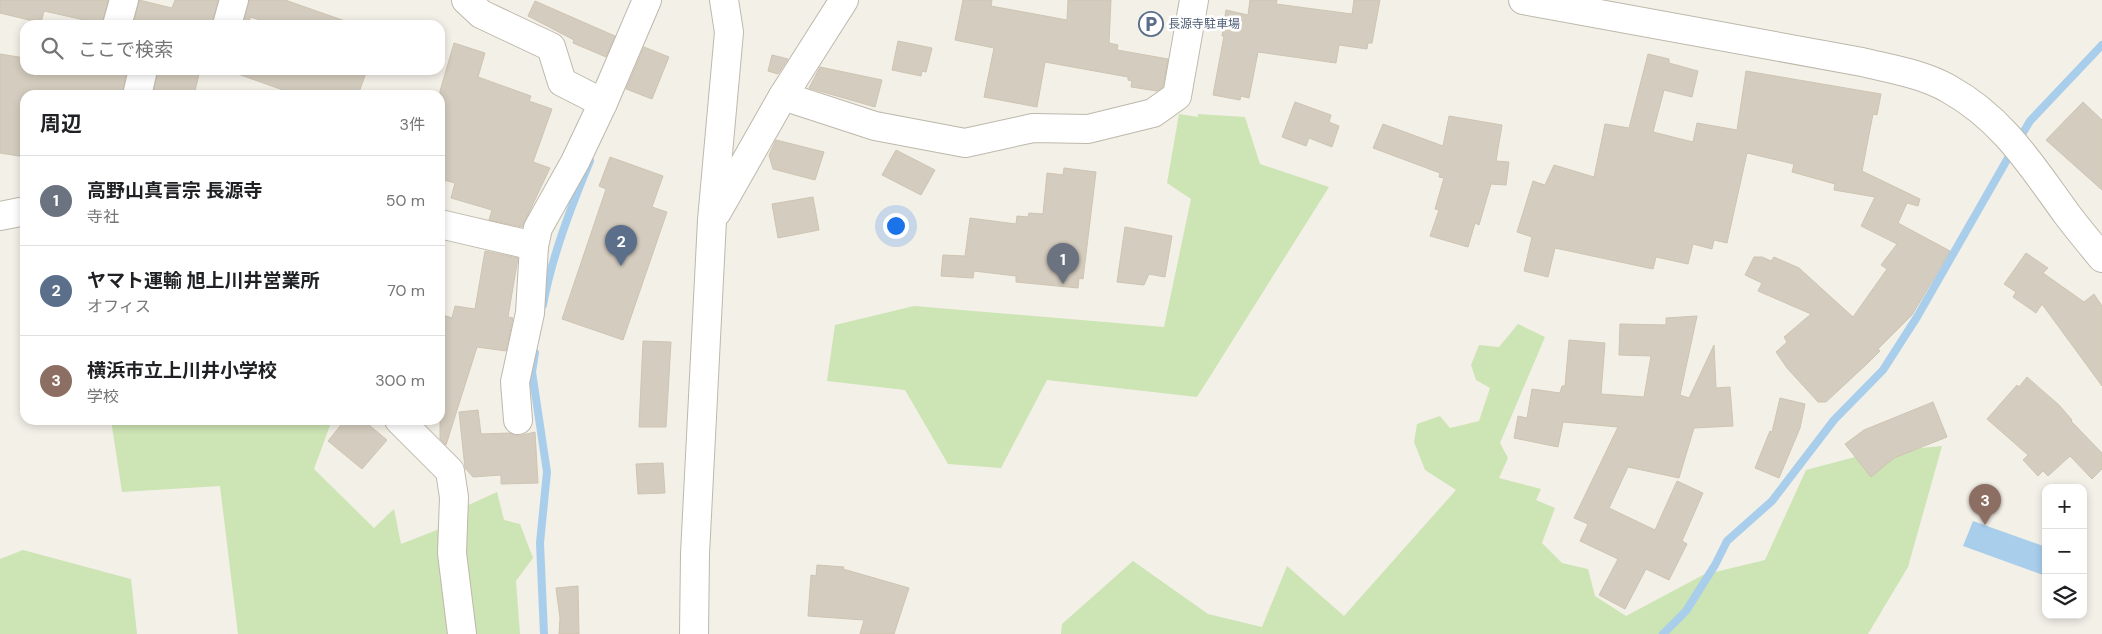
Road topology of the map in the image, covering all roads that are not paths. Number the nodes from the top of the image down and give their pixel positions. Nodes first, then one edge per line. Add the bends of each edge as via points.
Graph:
1 (124, 0) edge
2 (234, 0) edge
3 (466, 0) edge
4 (647, 0) edge
5 (724, 0) edge
6 (844, 0) edge
7 (1194, 0) edge
8 (1523, 0) edge
9 (118, 20) edge
10 (228, 20) edge
11 (142, 75) edge
12 (138, 90) edge
13 (784, 96) junction
14 (603, 103) junction
15 (20, 212) edge
16 (0, 216) edge
17 (712, 220) junction
18 (445, 225) edge
19 (534, 246) junction
20 (2102, 258) edge
21 (518, 420) dead end
22 (404, 425) edge
23 (462, 634) edge
24 (694, 634) edge

1 - 9 street
2 - 10 street
3 - 14 street via 481,14 551,47 562,82
4 - 14 street
5 - 17 street via 729,32
6 - 13 street
7 - 13 street via 1177,96 1153,113 1088,129 1033,128 965,144 875,126
8 - 20 street via 1862,62 1916,75 1948,88 1984,112 2015,142
11 - 12 street
13 - 17 street
14 - 19 street via 538,228
15 - 16 street
17 - 24 street
18 - 19 street
19 - 21 street via 530,313 515,382
22 - 23 street via 450,471 454,497 452,553

